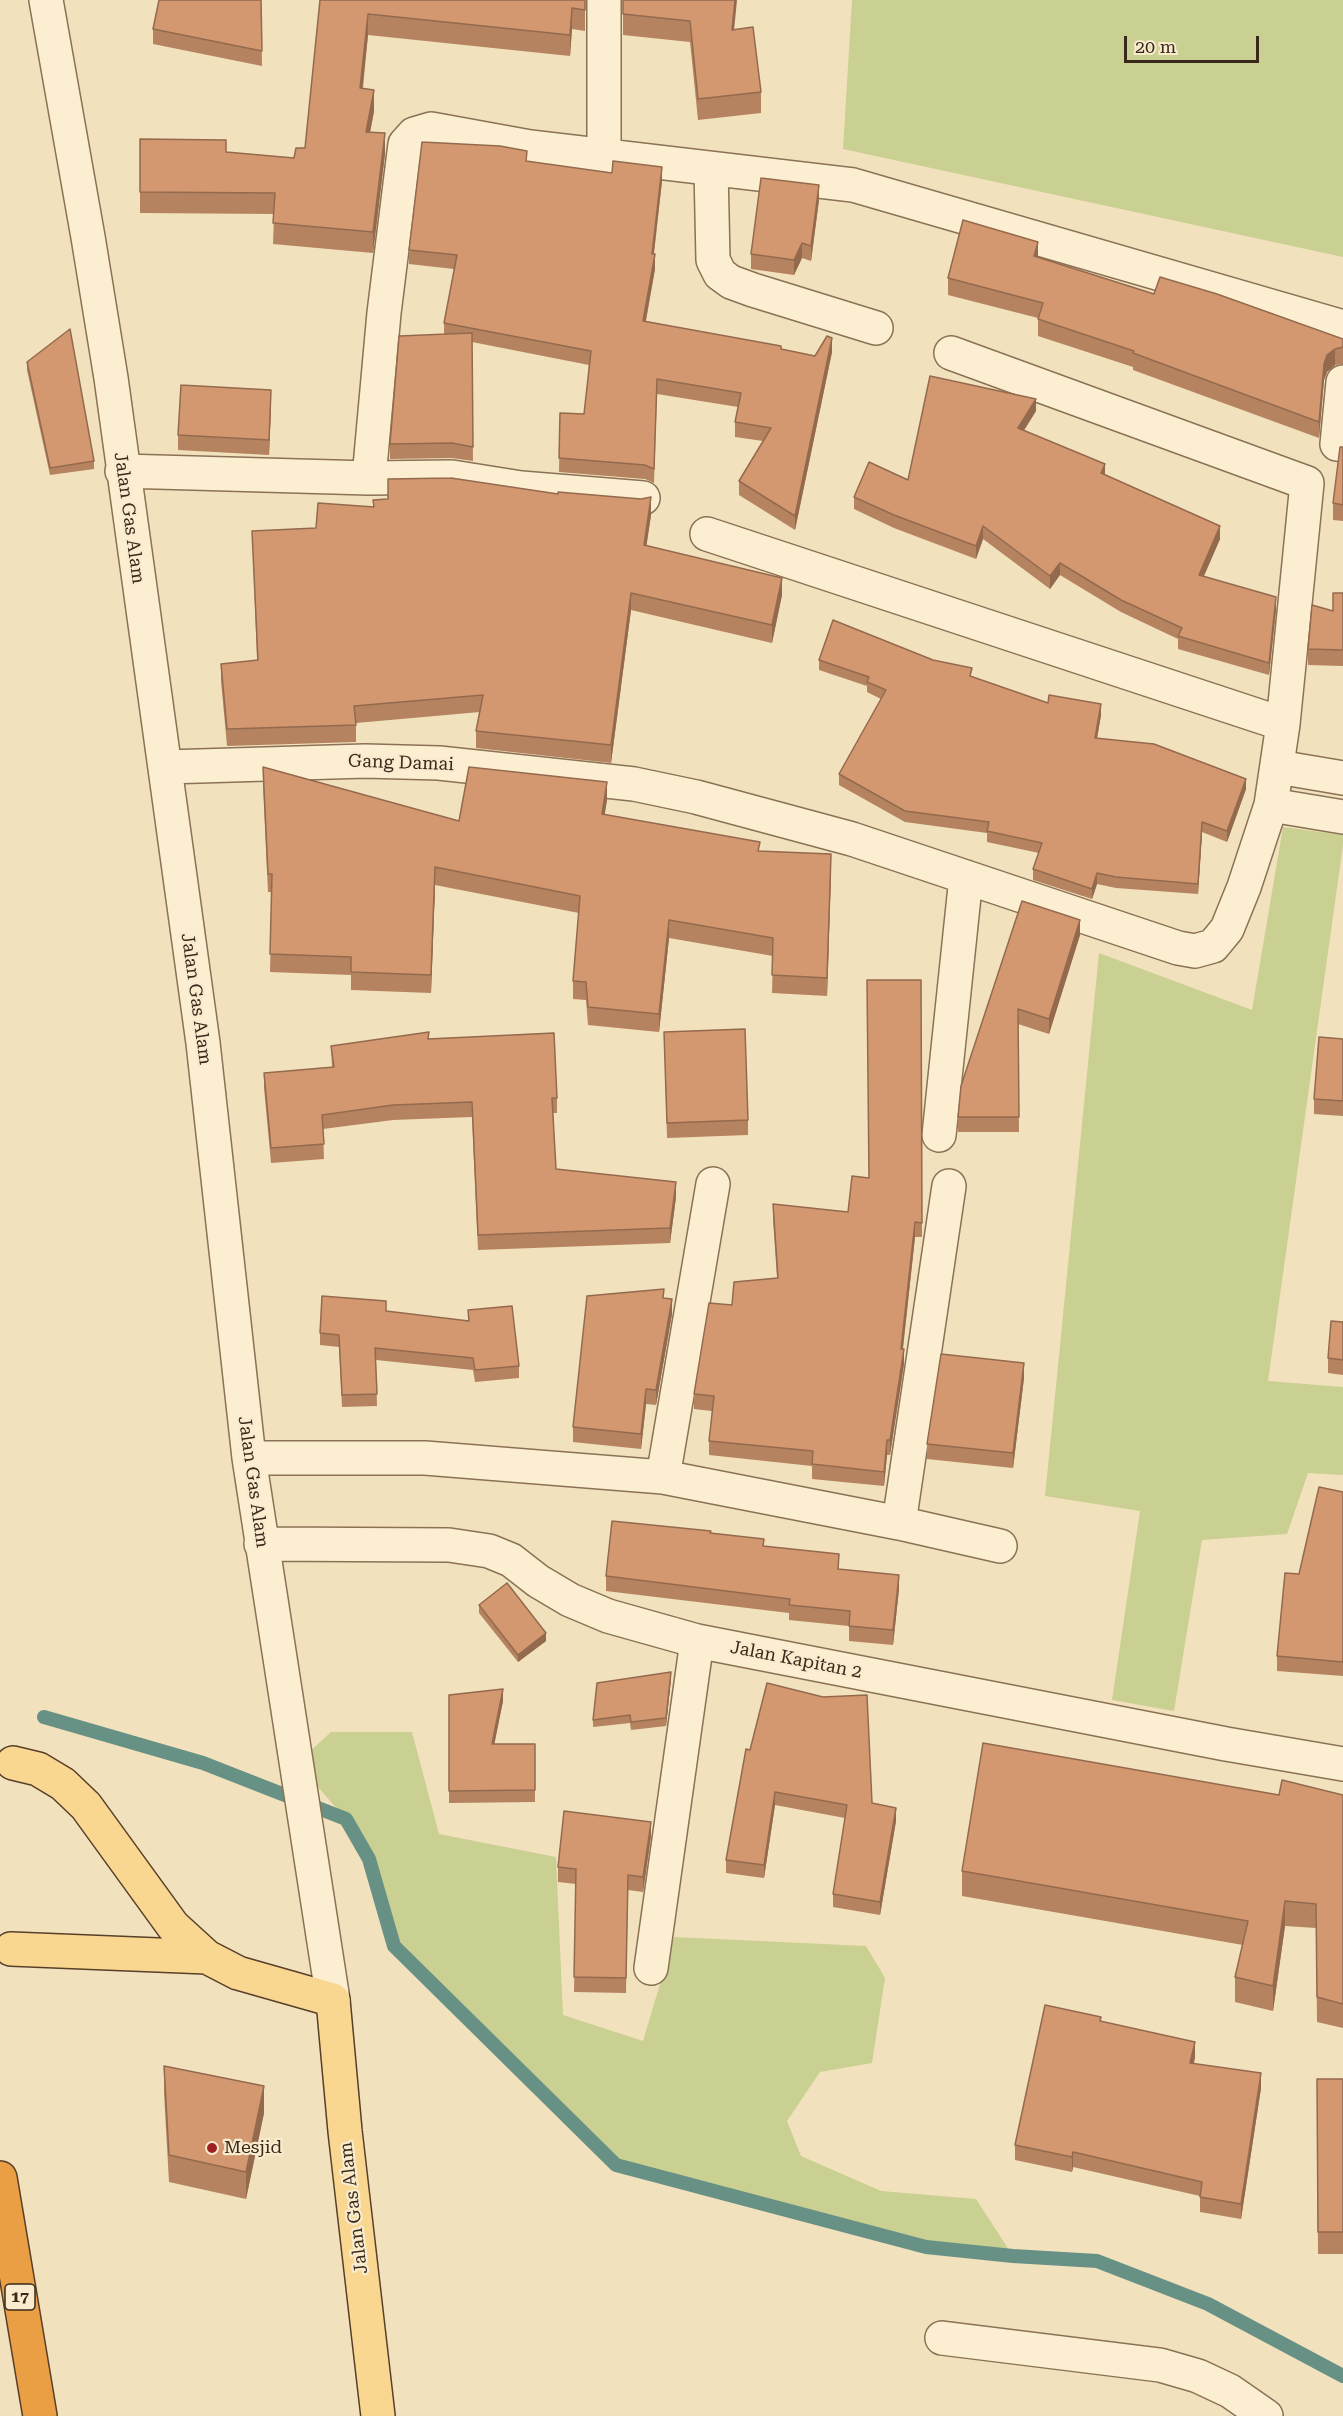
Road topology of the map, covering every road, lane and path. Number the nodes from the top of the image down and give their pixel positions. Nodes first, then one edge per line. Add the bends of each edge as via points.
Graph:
1 (45, 0) edge
2 (604, 0) edge
3 (604, 156) junction
4 (711, 169) junction
5 (876, 327) dead end
6 (1343, 327) edge
7 (951, 353) dead end
8 (1343, 382) edge
9 (1343, 445) edge
10 (122, 471) junction
11 (369, 478) junction
12 (643, 498) edge
13 (707, 534) dead end
14 (1283, 724) junction
15 (166, 767) junction
16 (1278, 767) junction
17 (1343, 778) edge
18 (1271, 805) junction
19 (1343, 817) edge
20 (966, 877) junction
21 (939, 1136) dead end
22 (713, 1184) dead end
23 (949, 1186) dead end
24 (249, 1458) junction
25 (663, 1477) junction
26 (899, 1523) junction
27 (261, 1544) junction
28 (1000, 1546) dead end
29 (697, 1641) junction
30 (14, 1763) dead end
31 (1343, 1764) edge
32 (11, 1949) dead end
33 (207, 1957) junction
34 (651, 1968) dead end
35 (333, 2000) junction
36 (0, 2178) edge
37 (942, 2338) dead end
38 (40, 2416) edge
39 (378, 2416) edge
40 (1266, 2416) edge

1 - 10 street, Jalan Gas Alam via 88,237
2 - 3 street
3 - 4 street
3 - 11 street via 431,129 409,138 405,144 384,313
4 - 5 street via 713,260 720,274 753,290
4 - 6 street via 853,185
7 - 14 street, Gang Damai via 1307,483
8 - 9 street via 1337,444
10 - 11 street
10 - 15 street, Jalan Gas Alam
11 - 12 street via 452,477 521,488
13 - 14 street
14 - 16 street, Gang Damai
15 - 20 street, Gang Damai via 365,761 439,763 634,784 696,796 852,839
15 - 24 street, Jalan Gas Alam via 203,1043
16 - 17 street
16 - 18 street, Gang Damai
18 - 19 street
18 - 20 street, Gang Damai via 1227,929 1213,946 1195,951
20 - 21 street
22 - 25 street
23 - 26 street
24 - 25 street via 425,1458
24 - 27 street, Jalan Gas Alam
25 - 26 street
26 - 28 street
27 - 29 street, Jalan Kapitan 2 via 449,1545 489,1551 511,1560 570,1600 608,1616
27 - 35 street, Jalan Gas Alam
29 - 31 street, Jalan Kapitan 2
29 - 34 street
30 - 33 main road via 38,1769 63,1784 86,1806 173,1926
32 - 33 main road
33 - 35 main road via 238,1972
35 - 39 main road, Jalan Gas Alam
36 - 38 highway, 17
37 - 40 street via 1160,2365 1230,2391

